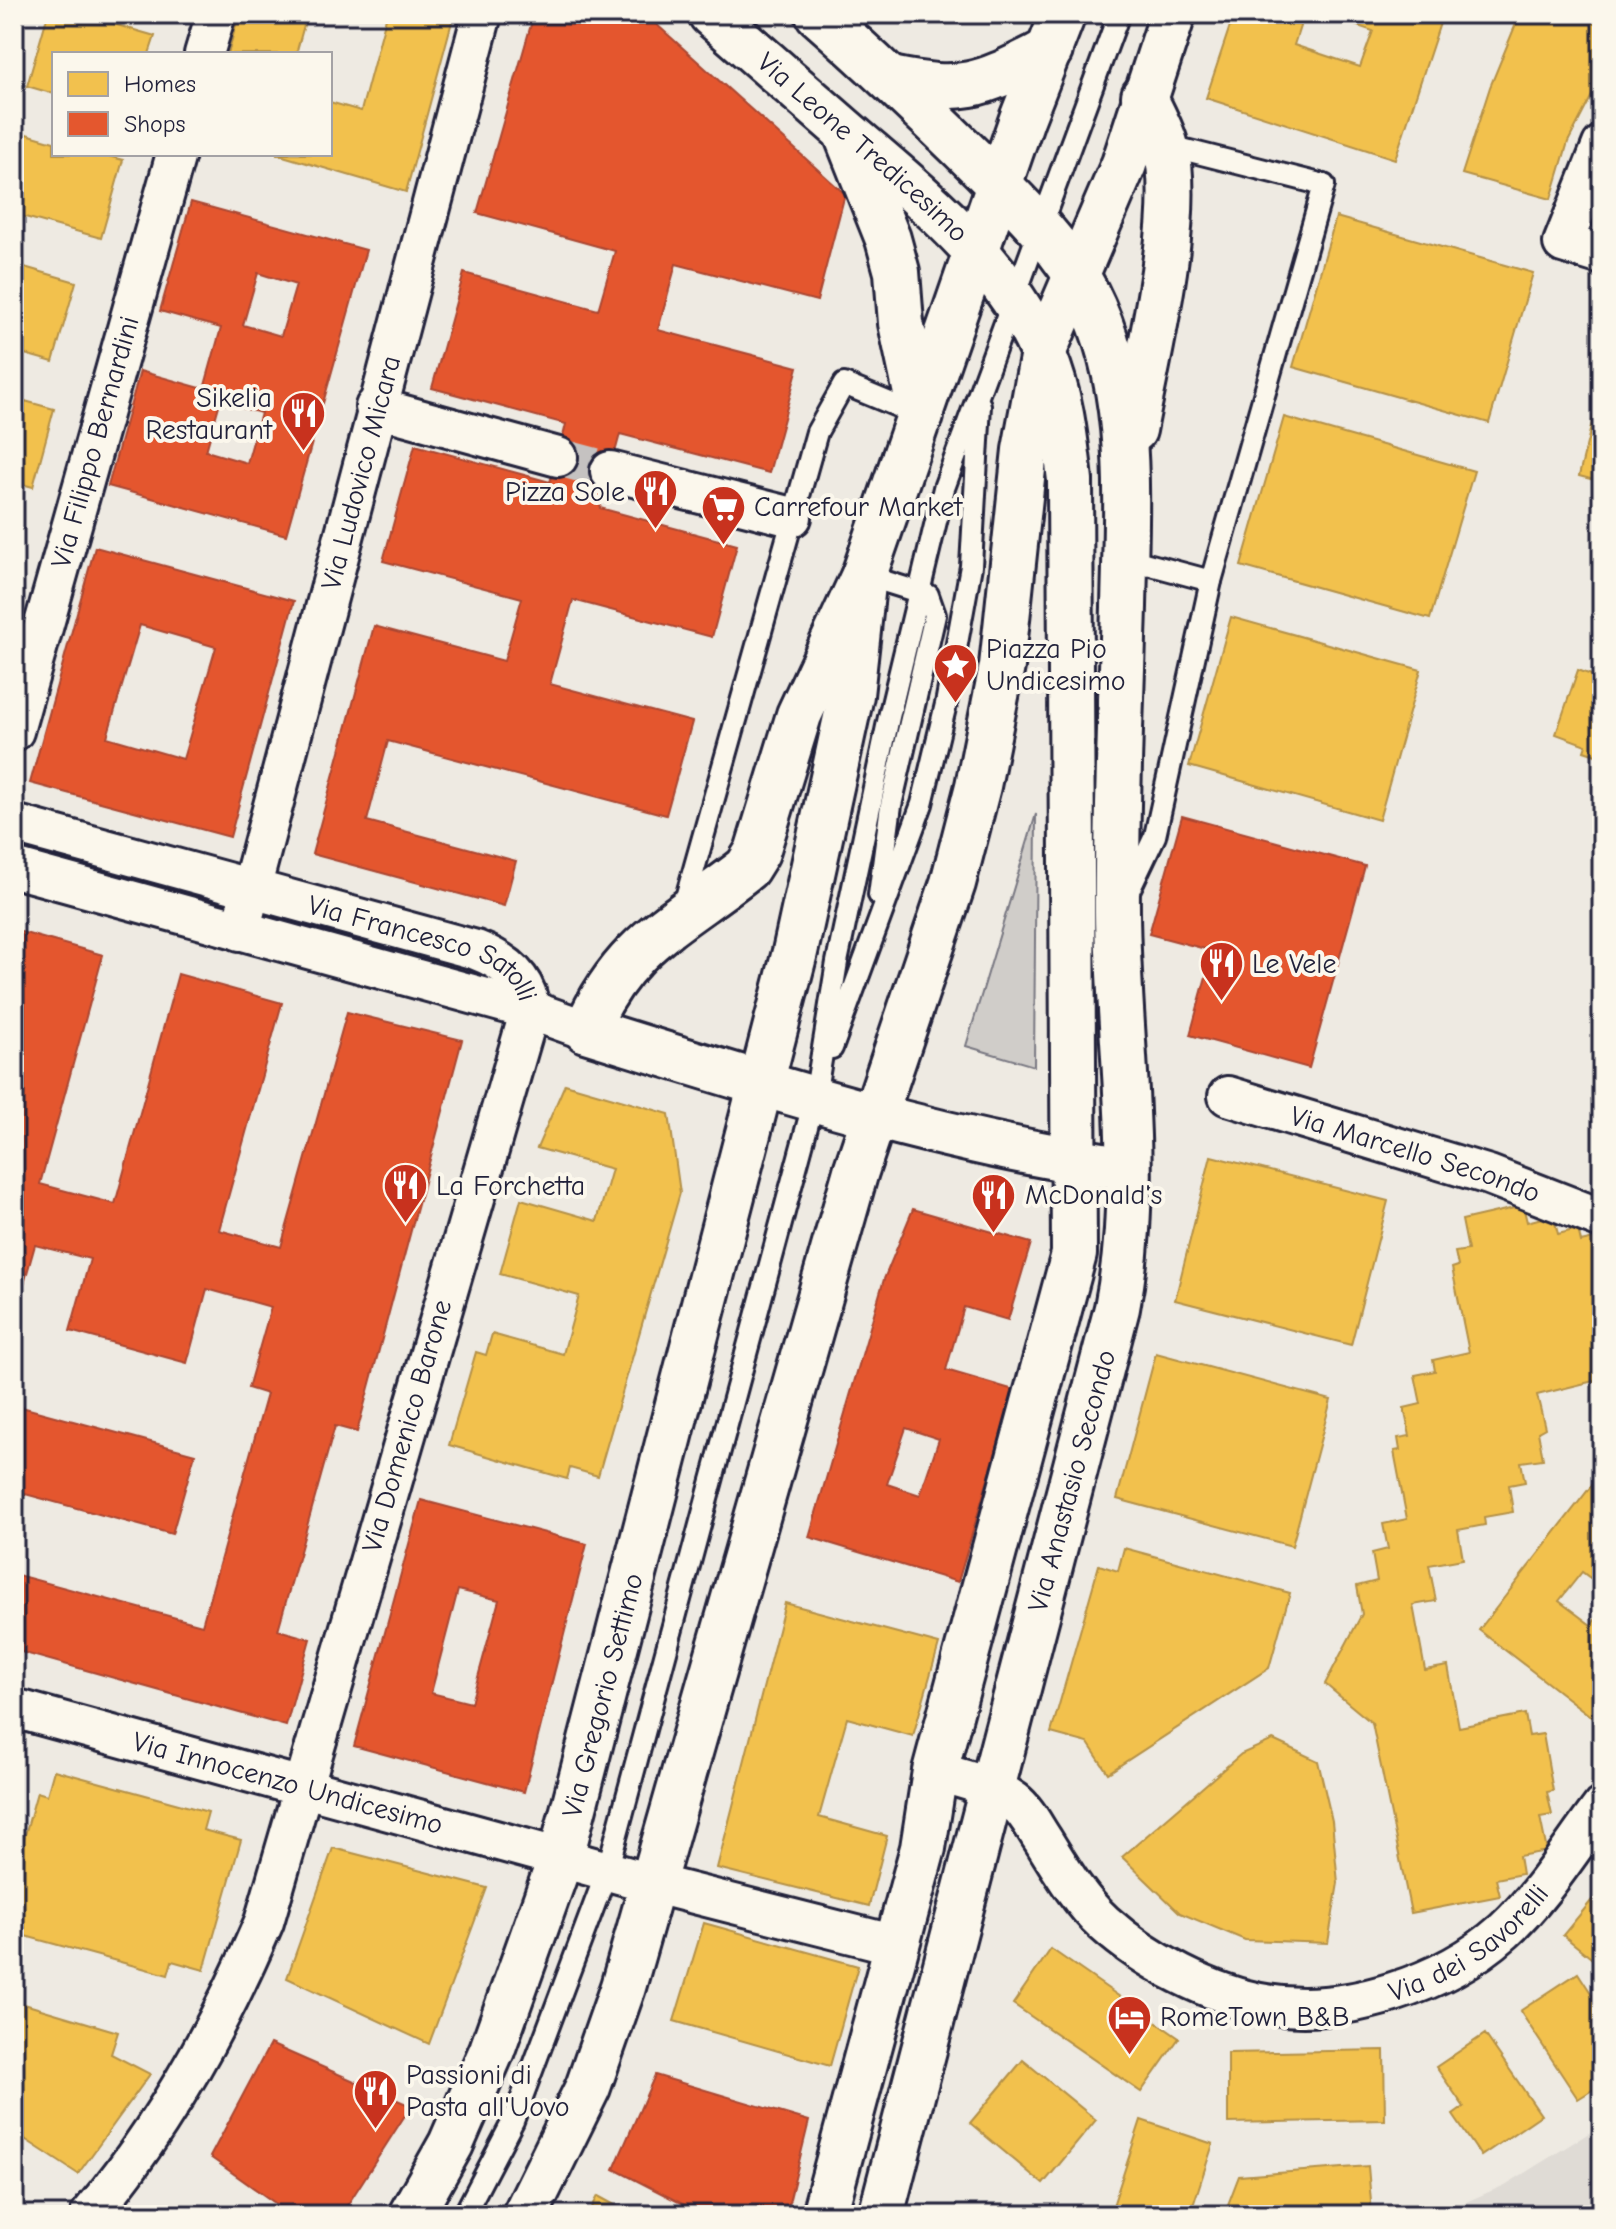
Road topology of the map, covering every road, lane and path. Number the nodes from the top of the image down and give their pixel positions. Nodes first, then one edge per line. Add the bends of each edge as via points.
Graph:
1 (216, 14) edge
2 (482, 14) edge
3 (711, 14) edge
4 (818, 14) edge
5 (1119, 14) edge
6 (1173, 14) edge
7 (1056, 32) edge
8 (205, 52) edge
9 (891, 79) junction
10 (1144, 96) junction
11 (844, 131) junction
12 (1166, 145) junction
13 (1602, 145) edge
14 (175, 156) edge
15 (1000, 185) junction
16 (1038, 227) junction
17 (977, 251) junction
18 (1602, 255) edge
19 (1076, 274) junction
20 (1012, 300) junction
21 (1043, 353) junction
22 (981, 385) junction
23 (375, 407) junction
24 (921, 416) junction
25 (558, 457) tunnel mouth
26 (610, 471) tunnel mouth
27 (1127, 471) junction
28 (792, 517) junction
29 (1125, 558) junction
30 (864, 575) junction
31 (1211, 581) junction
32 (918, 589) junction
33 (14, 731) edge
34 (14, 824) edge
35 (14, 868) edge
36 (250, 890) junction
37 (1117, 913) junction
38 (681, 917) junction
39 (875, 923) junction
40 (240, 931) junction
41 (530, 1010) junction
42 (586, 1030) junction
43 (764, 1083) junction
44 (1228, 1096) dead end
45 (815, 1097) junction
46 (875, 1114) junction
47 (1074, 1160) junction
48 (1129, 1169) junction
49 (1602, 1219) edge
50 (14, 1708) edge
51 (935, 1771) junction
52 (304, 1789) junction
53 (991, 1789) junction
54 (1602, 1807) edge
55 (561, 1857) junction
56 (607, 1871) junction
57 (655, 1884) junction
58 (896, 1945) junction
59 (90, 2215) edge
60 (411, 2215) edge
61 (464, 2215) edge
62 (525, 2215) edge
63 (824, 2215) edge
64 (881, 2215) edge

1 - 8 street
2 - 23 street, Via Ludovico Micara
3 - 11 main road, Via Leone Tredicesimo
4 - 9 main road
5 - 16 lane
6 - 10 main road
7 - 9 main road via 972,86 948,89
7 - 15 main road
9 - 15 main road
10 - 12 main road
10 - 19 main road via 1124,164
11 - 17 main road, Via Leone Tredicesimo via 931,204
11 - 24 main road via 897,272 901,323
12 - 27 main road via 1170,189 1162,265
12 - 31 lane via 1324,185
13 - 18 street via 1563,243
14 - 33 street, Via Filippo Bernardini
15 - 16 main road
15 - 17 main road
16 - 19 main road
16 - 20 lane
17 - 20 main road, Via Leone Tredicesimo
17 - 24 main road
19 - 21 main road
19 - 27 main road via 1110,352
20 - 21 main road, Via Leone Tredicesimo
20 - 22 lane
21 - 46 main road via 1025,450 1002,666 981,773 933,951
21 - 47 main road via 1060,406 1070,480
22 - 32 lane via 944,488
22 - 39 lane via 974,529 959,638 922,804
23 - 25 street
23 - 36 street, Via Ludovico Micara
24 - 28 lane via 844,384 817,432
24 - 30 main road
26 - 28 street
27 - 29 main road
28 - 38 lane
29 - 31 lane
29 - 37 main road
30 - 32 lane
30 - 38 main road via 799,715 753,861
30 - 43 main road via 851,695
31 - 37 lane via 1155,836
32 - 39 lane via 934,603 935,615 891,805
32 - 45 lane via 837,962
34 - 36 street, Via Francesco Satolli
35 - 40 street, Via Francesco Satolli
36 - 40 street, Via Ludovico Micara
36 - 41 street, Via Francesco Satolli via 489,955 522,982
37 - 48 main road
38 - 42 main road via 618,971
39 - 45 lane
40 - 41 street, Via Francesco Satolli
41 - 42 street
41 - 52 street, Via Domenico Barone
42 - 43 main road
43 - 45 main road
43 - 55 main road, Via Gregorio Settimo
44 - 49 street, Via Marcello Secondo via 1489,1175
45 - 46 main road
45 - 56 lane, Via Gregorio Settimo
46 - 47 main road
46 - 57 main road
47 - 48 main road
47 - 51 main road, Via Anastasio Secondo via 1072,1265
48 - 53 main road, Via Anastasio Secondo via 1128,1246 1117,1308
50 - 52 street, Via Innocenzo Undicesimo
51 - 53 street
51 - 58 main road, Via Anastasio Secondo via 923,1848
52 - 55 street, Via Innocenzo Undicesimo
52 - 59 street, Via Domenico Barone via 264,1922 226,2006 163,2117
53 - 54 street, Via dei Savorelli via 1024,1811 1084,1901 1120,1936 1196,1980 1265,2004 1302,2007 1375,1997 1479,1949 1525,1908
53 - 64 main road, Via Anastasio Secondo
55 - 56 street, Via Innocenzo Undicesimo
55 - 60 main road, Via Gregorio Settimo via 492,2050 451,2144
56 - 57 street, Via Innocenzo Undicesimo
56 - 61 lane, Via Gregorio Settimo via 513,2121
57 - 58 street, Via Innocenzo Undicesimo
57 - 62 main road via 588,2087
58 - 63 main road, Via Anastasio Secondo

